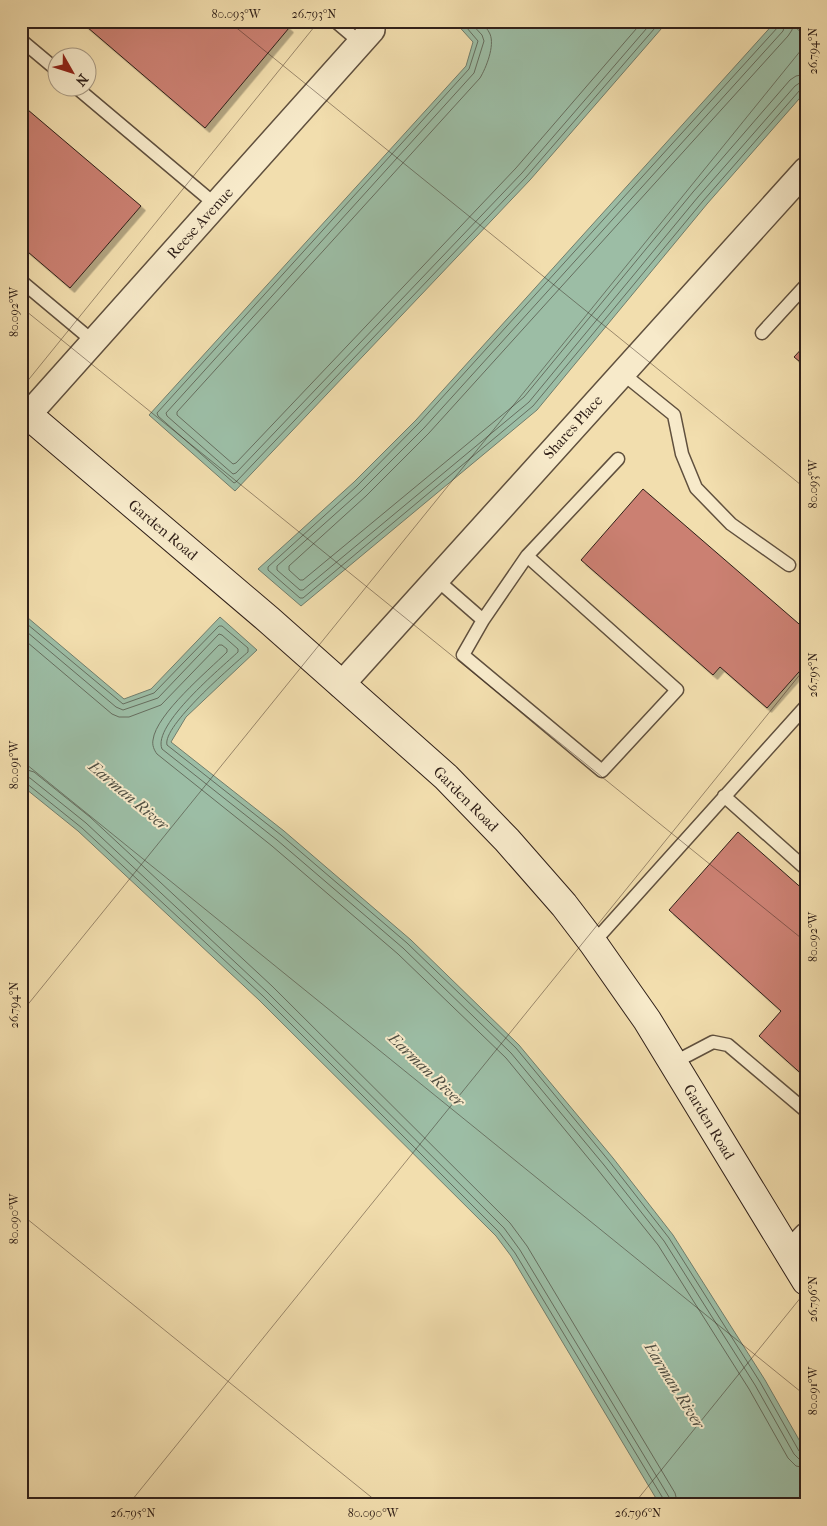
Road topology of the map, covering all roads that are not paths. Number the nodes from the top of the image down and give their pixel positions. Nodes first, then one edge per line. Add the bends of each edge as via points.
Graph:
1 (335, 21) edge
2 (364, 39) joint
3 (21, 40) edge
4 (48, 63) edge
5 (89, 98) edge
6 (806, 170) edge
7 (216, 205) junction
8 (21, 281) edge
9 (806, 285) edge
10 (762, 333) dead end
11 (94, 342) junction
12 (622, 373) junction
13 (25, 412) edge
14 (618, 459) dead end
15 (527, 556) junction
16 (789, 564) dead end
17 (436, 579) junction
18 (483, 620) junction
19 (341, 685) junction
20 (806, 706) edge
21 (724, 796) junction
22 (806, 869) edge
23 (593, 942) junction
24 (673, 1063) junction
25 (806, 1111) edge
26 (798, 1245) edge
27 (806, 1281) edge

1 - 2 lane via 355,38
2 - 7 street, Reese Avenue
3 - 4 lane
5 - 7 lane
6 - 12 street, Shares Place
7 - 11 street, Reese Avenue
8 - 11 lane
9 - 10 lane
11 - 13 street, Reese Avenue
12 - 16 lane via 674,415 682,454 696,488 731,524
12 - 17 street, Shares Place
13 - 19 street, Garden Road
14 - 15 lane
15 - 18 lane
15 - 18 lane via 677,690 602,771 463,655
17 - 18 lane
17 - 19 street, Shares Place
19 - 23 street, Garden Road via 446,777 507,840
20 - 21 lane
21 - 22 lane
21 - 23 lane
23 - 24 street, Garden Road
24 - 25 lane via 712,1042 728,1045
24 - 26 street, Garden Road
26 - 27 street, Garden Road

